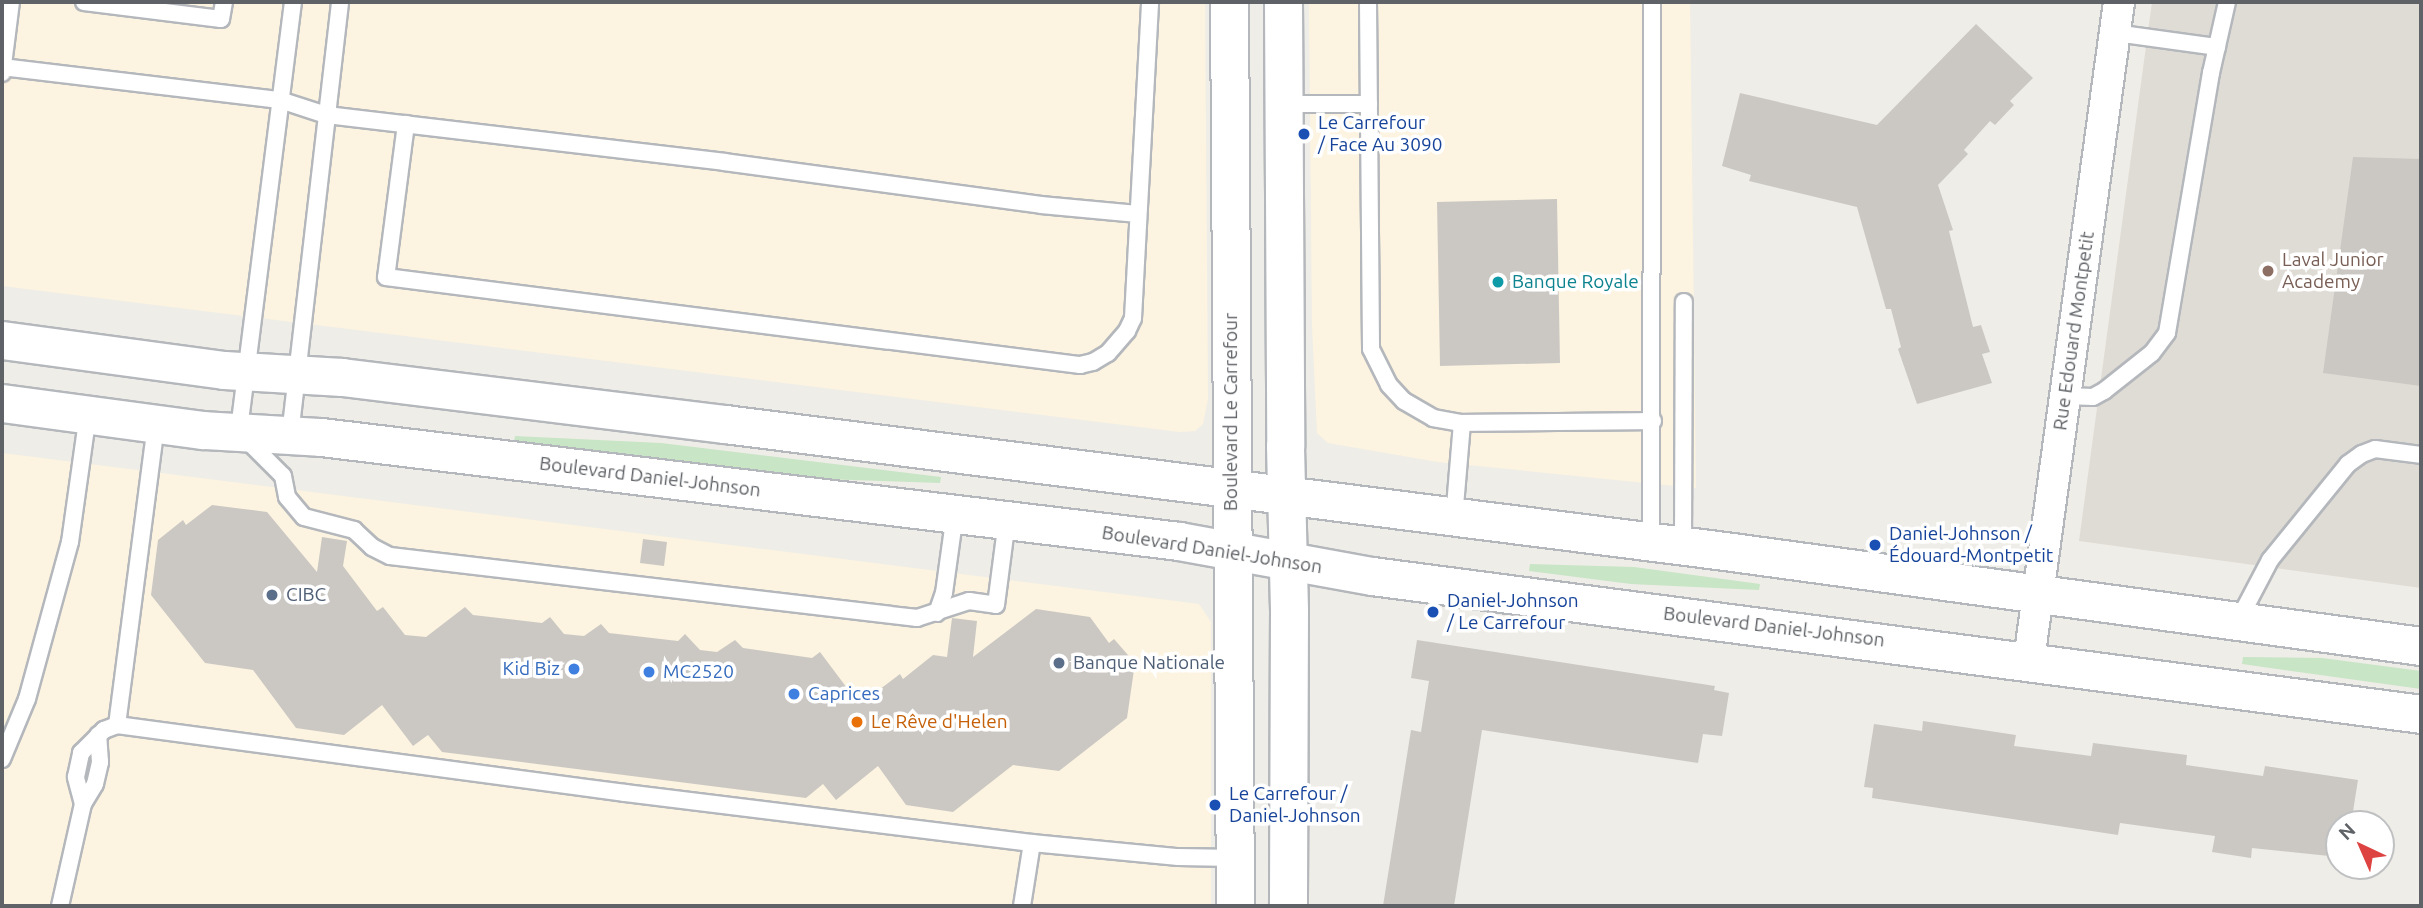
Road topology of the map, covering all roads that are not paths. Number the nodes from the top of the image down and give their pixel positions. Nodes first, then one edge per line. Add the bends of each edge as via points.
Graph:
1 (10, 2) edge
2 (84, 2) edge
3 (224, 2) edge
4 (293, 2) edge
5 (340, 2) edge
6 (1150, 2) edge
7 (1229, 2) edge
8 (1283, 2) edge
9 (1368, 2) edge
10 (1652, 2) edge
11 (2119, 2) edge
12 (2227, 2) edge
13 (2115, 33) junction
14 (2217, 47) junction
15 (2, 69) edge
16 (280, 100) junction
17 (1284, 104) junction
18 (1369, 104) junction
19 (326, 115) junction
20 (406, 124) junction
21 (1138, 214) junction
22 (1684, 302) dead end
23 (2, 340) edge
24 (246, 372) junction
25 (298, 374) junction
26 (2066, 397) junction
27 (2, 403) edge
28 (88, 414) junction
29 (1653, 421) junction
30 (1462, 423) junction
31 (156, 424) junction
32 (239, 432) junction
33 (290, 435) junction
34 (2421, 455) edge
35 (1230, 489) junction
36 (1287, 496) junction
37 (955, 514) junction
38 (1454, 518) junction
39 (1007, 520) junction
40 (1667, 545) junction
41 (1233, 550) junction
42 (1288, 562) junction
43 (2037, 594) junction
44 (937, 613) junction
45 (2238, 622) junction
46 (2421, 646) edge
47 (2029, 660) junction
48 (2421, 714) edge
49 (117, 725) junction
50 (2, 759) edge
51 (1032, 843) junction
52 (1235, 858) junction
53 (60, 906) edge
54 (1022, 906) edge
55 (1235, 906) edge
56 (1287, 906) edge

1 - 15 lane
2 - 3 lane via 221,19
4 - 16 lane
5 - 19 lane
6 - 21 lane
7 - 35 street, Boulevard Le Carrefour
8 - 17 street
9 - 18 lane
10 - 29 lane
11 - 13 street, Rue Edouard Montpetit
12 - 14 lane
13 - 14 lane
13 - 26 street, Rue Edouard Montpetit
14 - 26 lane via 2167,333 2152,353 2104,391 2093,397
15 - 16 lane
16 - 19 lane
16 - 24 lane
17 - 18 lane
17 - 36 street
18 - 30 lane via 1371,349 1389,385 1404,401 1433,418
19 - 20 lane
19 - 25 lane
20 - 21 lane
20 - 21 lane via 386,277 1022,359 1080,365 1093,362 1117,344 1133,318
22 - 40 lane
23 - 24 street
24 - 25 street
24 - 32 lane
25 - 33 lane
25 - 35 street
26 - 43 street, Rue Edouard Montpetit
27 - 28 street, Boulevard Daniel-Johnson
28 - 31 street, Boulevard Daniel-Johnson
28 - 50 lane via 70,542 27,699
29 - 30 lane
29 - 40 lane
30 - 38 lane
31 - 32 street, Boulevard Daniel-Johnson
31 - 49 lane
32 - 33 street, Boulevard Daniel-Johnson
32 - 44 lane via 283,476 287,497 304,517 354,530 390,556 909,618
33 - 37 street, Boulevard Daniel-Johnson
34 - 45 lane via 2375,449 2348,464 2270,560
35 - 36 street
35 - 41 street, Boulevard Le Carrefour
36 - 38 street
36 - 42 street
37 - 39 street, Boulevard Daniel-Johnson
37 - 44 lane
38 - 40 street
39 - 41 street, Boulevard Daniel-Johnson
39 - 44 lane via 996,605 969,601
40 - 43 street
41 - 42 street, Boulevard Daniel-Johnson
41 - 52 street, Boulevard Le Carrefour
42 - 47 street, Boulevard Daniel-Johnson
42 - 56 street
43 - 45 street
43 - 47 street, Rue Edouard Montpetit
45 - 46 street
47 - 48 street, Boulevard Daniel-Johnson
49 - 51 lane
49 - 53 lane via 98,735 81,753 76,777 83,804
51 - 52 lane
51 - 54 lane
52 - 55 street, Boulevard Le Carrefour

